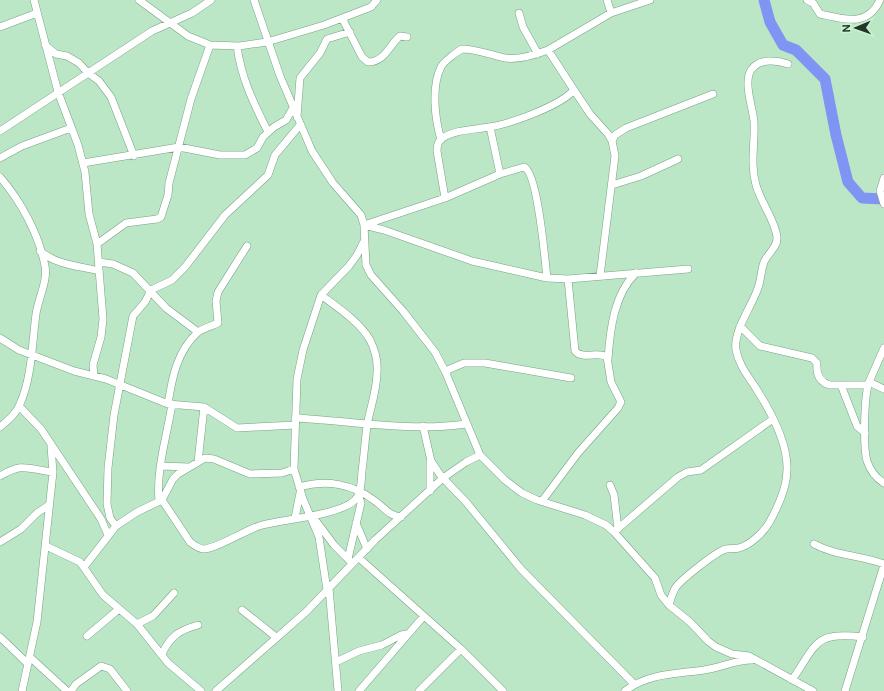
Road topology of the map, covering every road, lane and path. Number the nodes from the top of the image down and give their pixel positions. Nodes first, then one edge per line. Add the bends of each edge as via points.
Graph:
1 (34, 0) edge
2 (139, 0) edge
3 (211, 0) edge
4 (254, 0) edge
5 (377, 0) edge
6 (608, 0) edge
7 (650, 0) edge
8 (807, 0) edge
9 (880, 0) edge
10 (37, 13) junction
11 (519, 13) dead end
12 (611, 13) junction
13 (342, 18) junction
14 (171, 22) junction
15 (0, 27) edge
16 (350, 32) junction
17 (407, 37) dead end
18 (267, 42) junction
19 (45, 45) junction
20 (210, 45) junction
21 (237, 46) junction
22 (548, 50) junction
23 (538, 54) junction
24 (788, 64) dead end
25 (88, 73) junction
26 (574, 90) junction
27 (58, 92) junction
28 (713, 94) dead end
29 (293, 108) junction
30 (297, 117) junction
31 (300, 125) junction
32 (490, 127) junction
33 (71, 128) junction
34 (0, 131) edge
35 (268, 132) junction
36 (441, 140) junction
37 (612, 141) junction
38 (179, 147) junction
39 (134, 156) junction
40 (0, 158) edge
41 (678, 159) dead end
42 (83, 163) junction
43 (500, 174) junction
44 (0, 177) edge
45 (884, 178) edge
46 (612, 185) junction
47 (445, 198) junction
48 (884, 204) edge
49 (364, 225) junction
50 (363, 241) junction
51 (97, 244) junction
52 (247, 246) dead end
53 (40, 251) junction
54 (99, 262) junction
55 (688, 268) dead end
56 (99, 271) junction
57 (636, 273) junction
58 (600, 276) junction
59 (547, 278) junction
60 (568, 279) junction
61 (151, 290) junction
62 (321, 295) junction
63 (740, 326) junction
64 (198, 332) junction
65 (0, 338) edge
66 (884, 348) edge
67 (31, 355) junction
68 (608, 359) junction
69 (445, 371) junction
70 (94, 375) junction
71 (571, 378) dead end
72 (869, 384) junction
73 (119, 385) junction
74 (841, 385) junction
75 (884, 389) edge
76 (170, 404) junction
77 (20, 406) junction
78 (204, 408) junction
79 (773, 419) junction
80 (295, 421) junction
81 (367, 424) junction
82 (466, 424) junction
83 (423, 426) junction
84 (0, 427) edge
85 (865, 433) junction
86 (52, 447) junction
87 (480, 455) junction
88 (430, 458) junction
89 (198, 462) junction
90 (161, 466) junction
91 (188, 467) junction
92 (294, 469) junction
93 (53, 472) junction
94 (0, 476) edge
95 (443, 479) junction
96 (884, 483) edge
97 (610, 485) dead end
98 (299, 489) junction
99 (430, 491) junction
100 (359, 493) junction
101 (160, 501) junction
102 (542, 502) junction
103 (49, 505) junction
104 (311, 515) junction
105 (401, 516) junction
106 (295, 518) junction
107 (356, 522) junction
108 (116, 526) junction
109 (616, 530) junction
110 (108, 535) junction
111 (0, 542) edge
112 (814, 544) dead end
113 (46, 546) junction
114 (367, 549) junction
115 (353, 560) junction
116 (884, 565) edge
117 (84, 567) junction
118 (881, 582) edge
119 (328, 589) junction
120 (174, 593) dead end
121 (669, 605) junction
122 (119, 609) junction
123 (242, 610) dead end
124 (424, 617) junction
125 (137, 624) junction
126 (198, 625) dead end
127 (407, 634) junction
128 (87, 636) dead end
129 (0, 637) edge
130 (276, 637) junction
131 (863, 638) junction
132 (461, 649) junction
133 (162, 654) junction
134 (756, 660) junction
135 (29, 661) junction
136 (336, 662) junction
137 (792, 680) junction
138 (634, 684) junction
139 (22, 691) edge
140 (67, 691) edge
141 (71, 691) edge
142 (127, 691) edge
143 (201, 691) edge
144 (216, 691) edge
145 (338, 691) edge
146 (359, 691) edge
147 (419, 691) edge
148 (504, 691) edge
149 (625, 691) edge
150 (813, 691) edge
151 (845, 691) edge

1 - 10 street
2 - 14 street
3 - 14 street via 192,13
4 - 18 street
5 - 13 street via 371,7
6 - 12 street
7 - 12 street
8 - 9 street via 820,14 846,20 868,16 873,13
10 - 15 street
10 - 19 street
11 - 23 street
12 - 22 street
13 - 16 street
13 - 18 street
14 - 20 street via 188,36
14 - 25 street via 152,31
16 - 17 street via 362,57 368,62 388,52 400,36
16 - 30 street via 327,39 320,53 302,73 298,83
18 - 21 street
18 - 29 street
19 - 25 street via 56,54 67,56 79,63
19 - 27 street
20 - 21 street
20 - 38 street via 191,99
21 - 35 street via 242,73 254,106
22 - 23 street
22 - 26 street
23 - 36 street via 506,58 462,49 446,62 440,70 435,102 435,117
24 - 63 street via 774,61 761,63 751,70 749,77 754,122 754,175 761,201 771,219 777,238 776,245 764,263 755,296
25 - 27 street
25 - 39 street via 99,80 111,97
26 - 32 street via 563,100
26 - 37 street
27 - 33 street
27 - 34 street
28 - 37 street via 626,128 615,135
29 - 30 street
29 - 35 street via 286,120
30 - 31 street
31 - 49 street via 312,151 361,215
31 - 61 street via 275,155 268,175 225,215 172,280
32 - 36 street via 469,129
32 - 43 street
33 - 40 street via 22,146
33 - 42 street
35 - 38 street via 257,148 245,155 220,155
36 - 47 street via 437,151
37 - 46 street via 616,156
38 - 39 street
38 - 51 street via 162,217 126,223
39 - 42 street
41 - 46 street via 641,176
42 - 51 street via 89,214
43 - 47 street
43 - 59 street via 524,168 529,172 537,200
44 - 53 street via 23,211
45 - 48 street via 880,191
46 - 58 street
47 - 49 street
49 - 50 street
49 - 59 street via 472,261
50 - 62 street via 350,266
50 - 69 street via 370,275 426,340
51 - 54 street
52 - 64 street via 218,292 218,323
53 - 56 street via 60,262
53 - 67 street via 46,272 36,314
54 - 56 street
54 - 61 street via 113,264 129,271
55 - 57 street
56 - 70 street via 102,318 101,337 93,365
57 - 58 street
57 - 68 street via 629,282 616,311 610,332
58 - 60 street
59 - 60 street
60 - 68 street via 575,351 580,355 605,355
61 - 64 street via 166,308
61 - 73 street via 133,316
62 - 80 street via 303,350 297,379
62 - 81 street via 362,330 376,354 378,372
63 - 74 street via 760,346 812,358 817,364 818,378 824,384
63 - 79 street via 736,348 743,371 757,389
64 - 76 street via 186,345 179,358 174,372
65 - 67 street via 12,347
66 - 72 street
67 - 70 street via 74,371
67 - 77 street
68 - 102 street via 611,382 621,399 620,405 578,453
69 - 71 street via 464,363 475,362
69 - 82 street
70 - 73 street
72 - 74 street
72 - 75 street
72 - 85 street via 866,392
73 - 76 street
73 - 108 street via 106,491 110,518
74 - 85 street via 857,426
76 - 78 street
76 - 90 street
77 - 84 street
77 - 86 street via 41,429
78 - 80 street via 237,428
78 - 89 street
79 - 109 street via 701,470 687,472 678,477
79 - 121 street via 785,449 787,470 784,488 768,525 755,538 739,548 724,549 684,579 672,593
80 - 81 street
80 - 92 street
81 - 83 street
81 - 100 street
82 - 83 street via 447,427
82 - 87 street
83 - 88 street
85 - 96 street via 867,462 872,472
86 - 93 street
86 - 110 street via 101,519
87 - 95 street
87 - 102 street via 514,487
88 - 95 street
88 - 99 street
89 - 91 street
89 - 92 street via 205,458 214,459 257,475 282,473
90 - 91 street
90 - 101 street
91 - 101 street via 172,479
92 - 98 street
93 - 94 street via 20,467 12,468
93 - 103 street
95 - 99 street
95 - 138 street via 466,502 521,569
97 - 109 street via 614,495
98 - 100 street via 315,482 331,483
98 - 104 street
98 - 106 street
99 - 105 street
100 - 104 street via 354,500 339,509
100 - 105 street via 384,508 389,514
100 - 107 street via 361,504
101 - 106 street via 190,542 202,549 256,527
101 - 108 street
102 - 109 street via 584,515
103 - 111 street via 36,512 21,529
103 - 113 street
104 - 106 street
104 - 115 street via 334,545
104 - 119 street via 319,537
105 - 114 street
107 - 114 street
107 - 115 street
108 - 110 street
109 - 121 street via 655,578
110 - 117 street
112 - 116 street via 827,551 862,557
113 - 117 street via 74,558
113 - 135 street via 37,622
114 - 115 street
115 - 119 street
115 - 124 street
116 - 118 street
117 - 122 street via 103,595
118 - 131 street
119 - 130 street
119 - 136 street
120 - 125 street via 153,616
121 - 134 street via 716,647
122 - 125 street
122 - 128 street
123 - 130 street
124 - 127 street
124 - 132 street
125 - 133 street
126 - 133 street via 178,632 166,645
127 - 136 street via 382,645 359,650
127 - 146 street
129 - 135 street
130 - 144 street
131 - 137 street via 839,634 822,639
131 - 151 street
132 - 147 street
132 - 148 street
133 - 143 street via 168,663
134 - 137 street
134 - 138 street via 734,661 704,670 663,675
135 - 139 street
135 - 140 street
136 - 145 street
137 - 150 street
138 - 149 street
141 - 142 street via 81,680 101,666 110,669

